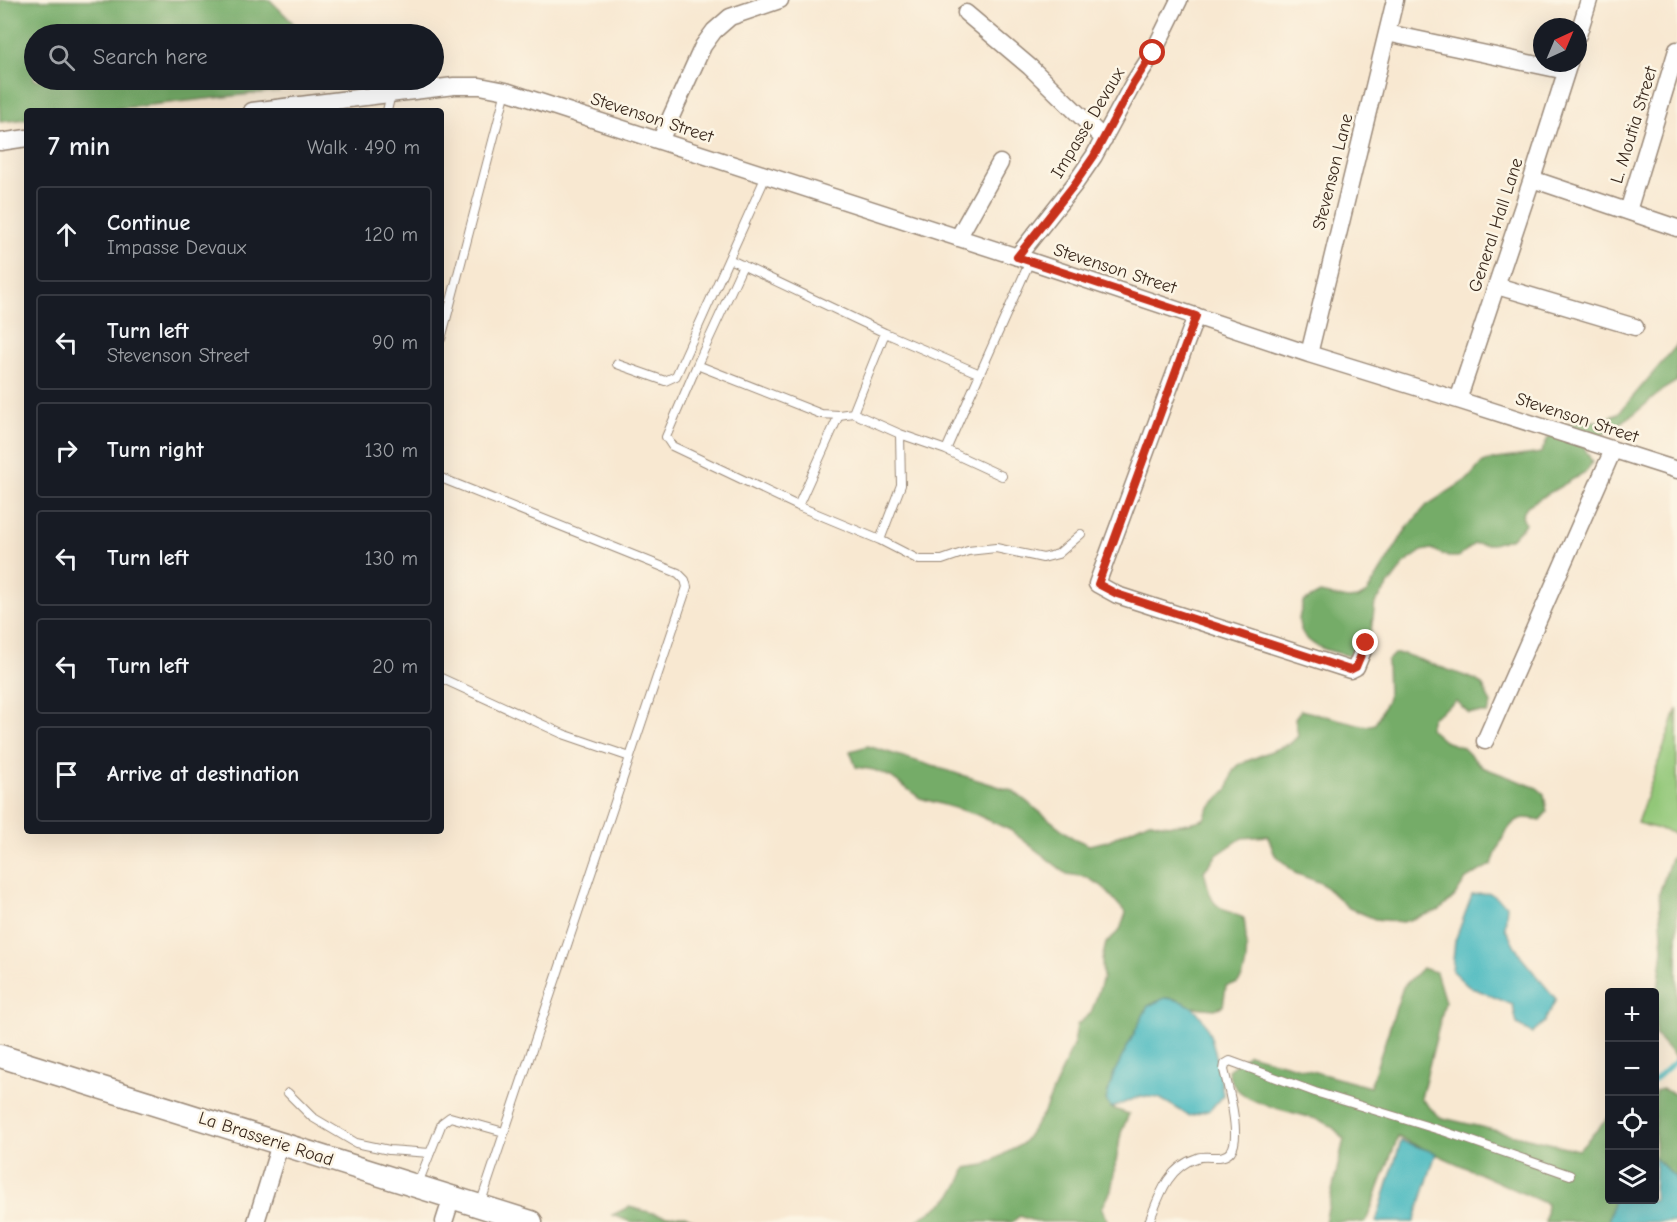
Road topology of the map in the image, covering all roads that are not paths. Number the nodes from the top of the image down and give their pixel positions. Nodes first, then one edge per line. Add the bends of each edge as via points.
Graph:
1 (780, 0) edge
2 (1179, 0) edge
3 (1395, 0) edge
4 (1589, 0) edge
5 (966, 14) dead end
6 (1583, 18) edge
7 (1387, 33) junction
8 (1677, 50) edge
9 (1533, 60) edge
10 (1566, 72) edge
11 (444, 87) edge
12 (423, 90) edge
13 (506, 91) junction
14 (392, 94) junction
15 (277, 108) edge
16 (388, 108) edge
17 (24, 138) edge
18 (1104, 139) junction
19 (660, 141) junction
20 (0, 142) edge
21 (1000, 163) dead end
22 (766, 176) junction
23 (1532, 179) junction
24 (1628, 211) junction
25 (1677, 228) edge
26 (958, 238) junction
27 (729, 259) junction
28 (1024, 259) junction
29 (743, 265) junction
30 (1497, 286) junction
31 (1196, 316) junction
32 (1635, 327) dead end
33 (444, 328) edge
34 (885, 333) junction
35 (1310, 354) junction
36 (617, 364) dead end
37 (697, 364) junction
38 (980, 374) junction
39 (1458, 400) junction
40 (853, 413) junction
41 (839, 415) junction
42 (900, 434) junction
43 (946, 450) junction
44 (1613, 450) junction
45 (1677, 470) edge
46 (1002, 476) dead end
47 (444, 478) edge
48 (798, 506) junction
49 (1081, 534) dead end
50 (880, 540) junction
51 (1366, 643) dead end
52 (444, 679) edge
53 (1485, 741) dead end
54 (630, 757) junction
55 (0, 1056) edge
56 (288, 1093) dead end
57 (504, 1132) junction
58 (280, 1144) junction
59 (430, 1153) junction
60 (1570, 1175) dead end
61 (417, 1186) junction
62 (452, 1197) junction
63 (480, 1206) junction
64 (256, 1222) edge
65 (444, 1222) edge
66 (531, 1222) edge
67 (1149, 1222) edge

1 - 19 street via 729,17 714,31 703,46
2 - 18 street, Impasse Devaux
3 - 7 street, Stevenson Lane
4 - 6 street
5 - 18 street via 1030,67
7 - 9 street
7 - 35 street, Stevenson Lane
8 - 24 street, L. Moutia Street
10 - 23 street, General Hall Lane
11 - 13 street, Stevenson Street via 480,86
12 - 14 street, Stevenson Street
13 - 19 street, Stevenson Street
13 - 33 lane
14 - 15 street, Stevenson Street
14 - 16 lane
17 - 20 street
18 - 28 street, Impasse Devaux
19 - 22 street, Stevenson Street
21 - 26 street
22 - 26 street, Stevenson Street
22 - 27 lane
23 - 24 street
23 - 30 street, General Hall Lane
24 - 25 street
26 - 28 street, Stevenson Street
27 - 29 lane
27 - 36 lane via 676,376 665,381
28 - 31 street, Stevenson Street
28 - 38 lane
29 - 34 lane
29 - 37 lane
30 - 32 street
30 - 39 street, General Hall Lane
31 - 35 street, Stevenson Street
31 - 51 street via 1098,584 1117,594 1350,670 1356,667
34 - 38 lane
34 - 40 lane
35 - 39 street, Stevenson Street
37 - 41 lane via 821,414
37 - 48 lane via 666,437 672,446
38 - 43 lane
39 - 44 street, Stevenson Street
40 - 41 lane
40 - 42 lane
41 - 48 lane
42 - 43 lane
42 - 50 lane via 901,485
43 - 46 lane
44 - 45 street, Stevenson Street
44 - 53 street
47 - 54 lane via 678,573 685,580 687,586
48 - 50 lane
49 - 50 lane via 1058,554 1043,558 996,548 968,551 942,561 919,560
52 - 54 lane via 563,734
54 - 57 lane
55 - 58 main road, La Brasserie Road
56 - 59 lane via 312,1117 356,1143
57 - 59 lane via 450,1117 442,1123
57 - 63 lane
58 - 61 main road, La Brasserie Road
58 - 64 street
59 - 61 lane
60 - 67 lane via 1230,1061 1224,1070 1236,1139 1231,1152 1221,1157 1197,1157 1178,1169 1163,1185
61 - 62 main road, La Brasserie Road
62 - 63 main road, La Brasserie Road
62 - 65 street
63 - 66 main road, La Brasserie Road

